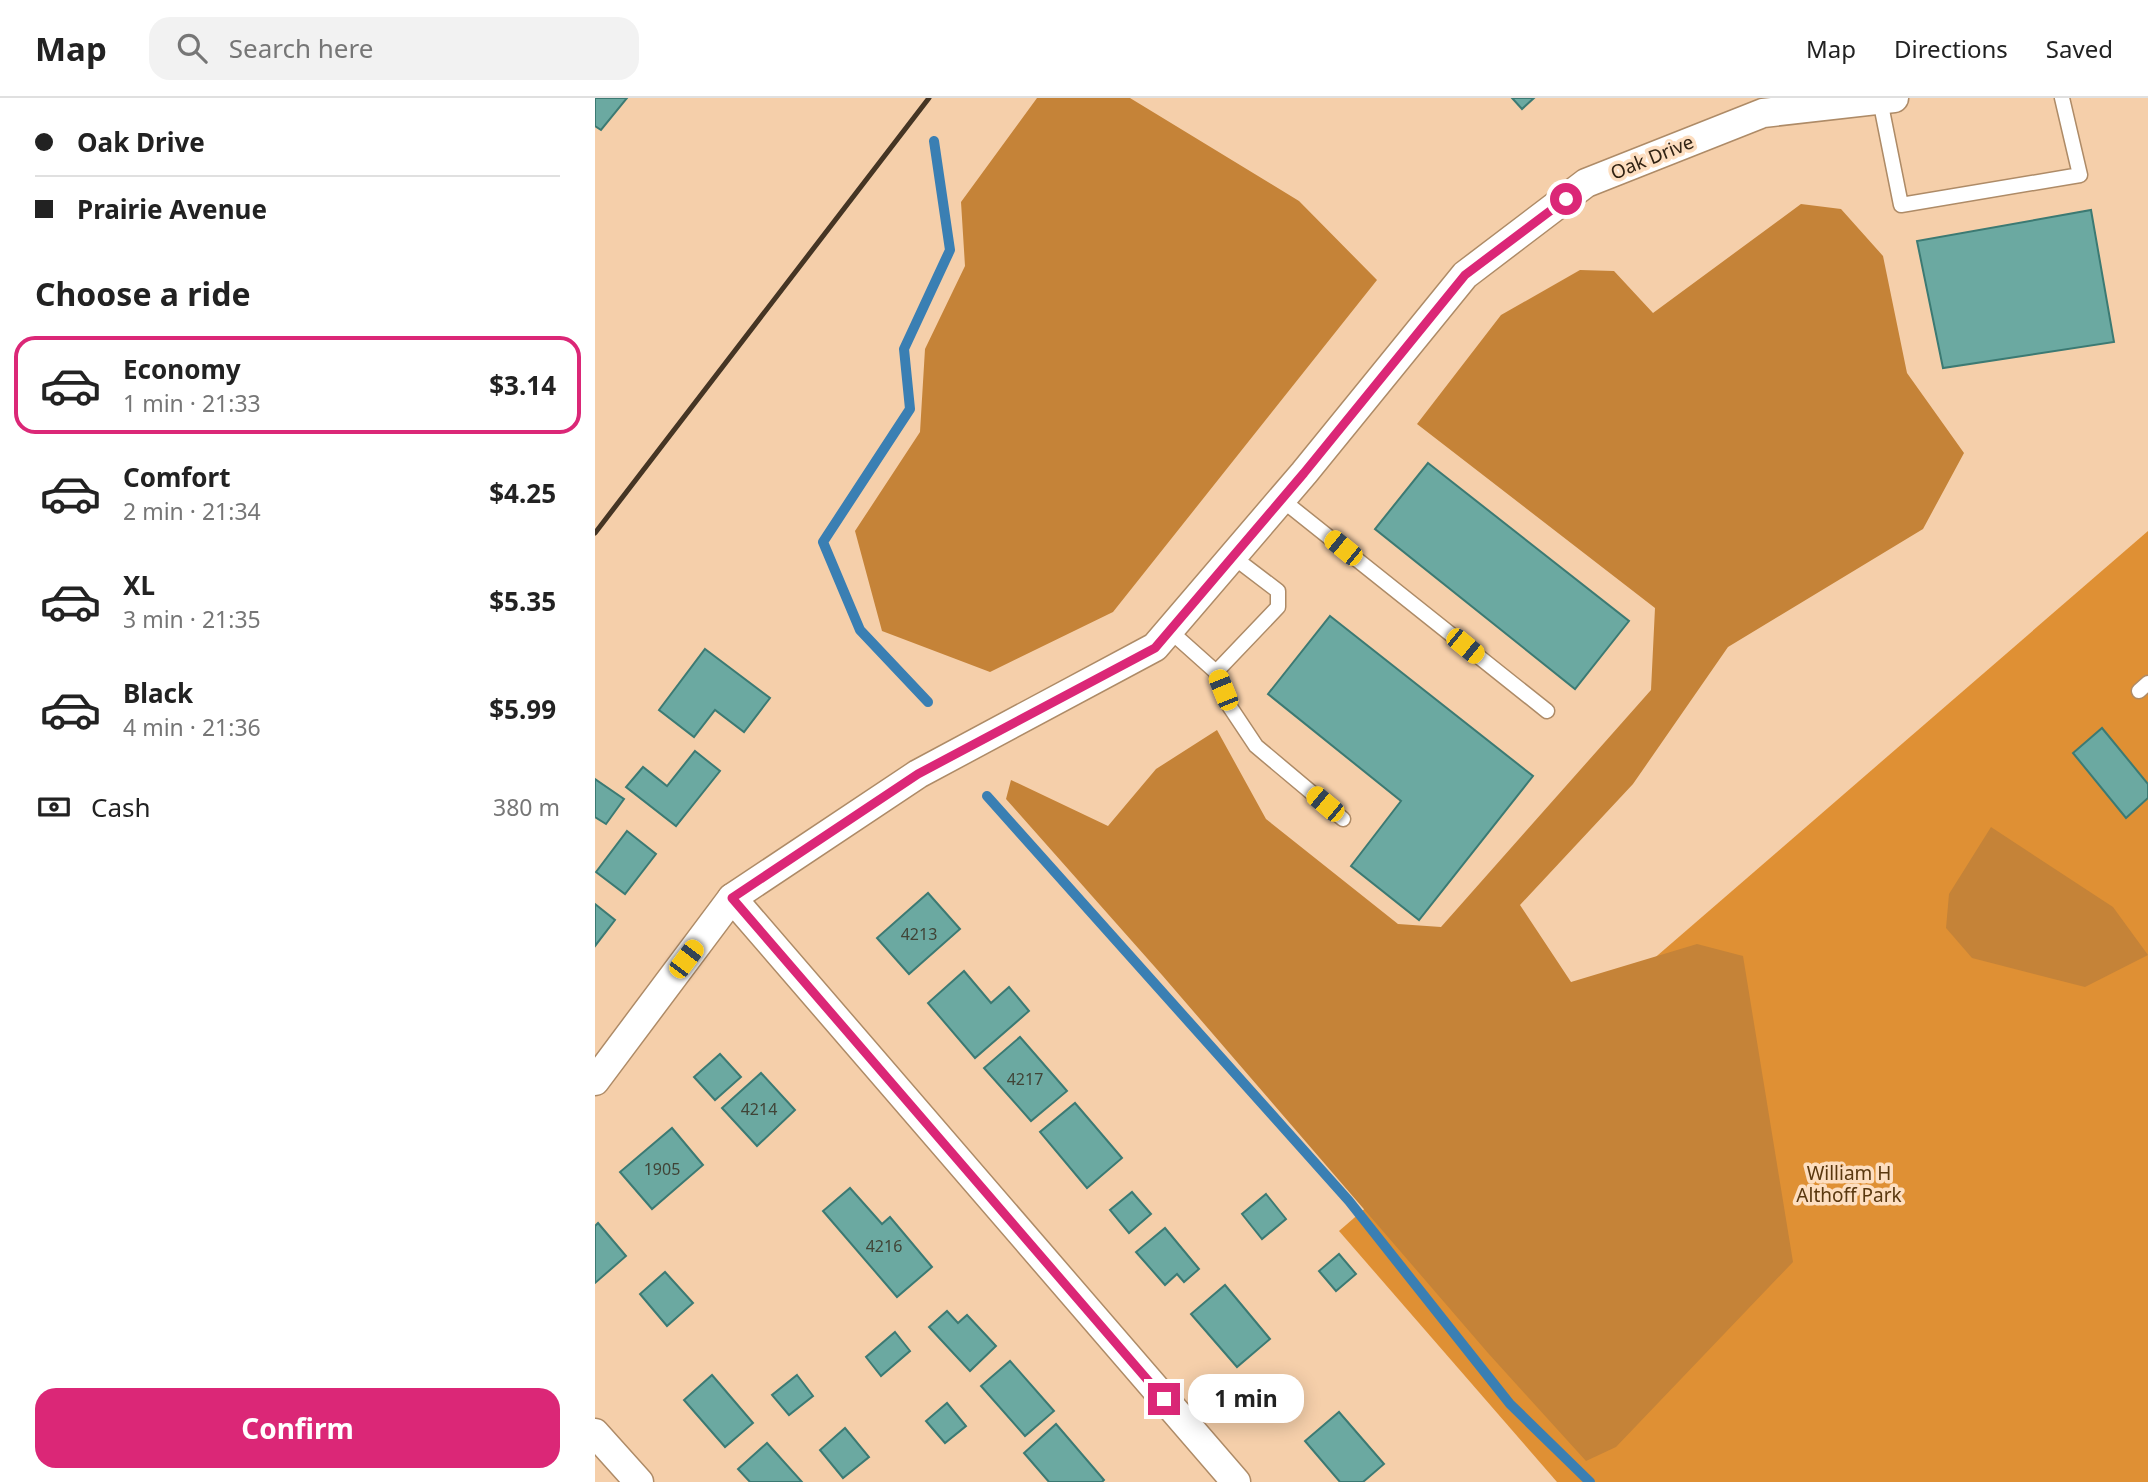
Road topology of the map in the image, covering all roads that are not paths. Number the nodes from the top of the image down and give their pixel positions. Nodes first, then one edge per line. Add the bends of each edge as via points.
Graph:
1 (2063, 98) edge
2 (1887, 99) edge
3 (1281, 499) junction
4 (1232, 556) junction
5 (1169, 630) junction
6 (1216, 672) junction
7 (1547, 712) dead end
8 (1343, 819) dead end
9 (732, 898) junction
10 (595, 1081) edge
11 (595, 1433) edge
12 (639, 1482) edge
13 (1236, 1482) edge

1 - 2 lane via 2080,175 1901,205
2 - 3 street, Oak Drive via 1763,113 1586,183 1465,275
3 - 4 street, Oak Drive
3 - 7 lane
4 - 5 street, Oak Drive
4 - 6 lane via 1278,591 1278,607
5 - 6 lane
5 - 9 street, Oak Drive via 1155,648 918,774
6 - 8 lane via 1230,707 1256,746
9 - 10 street, Oak Drive
9 - 13 street
11 - 12 street

